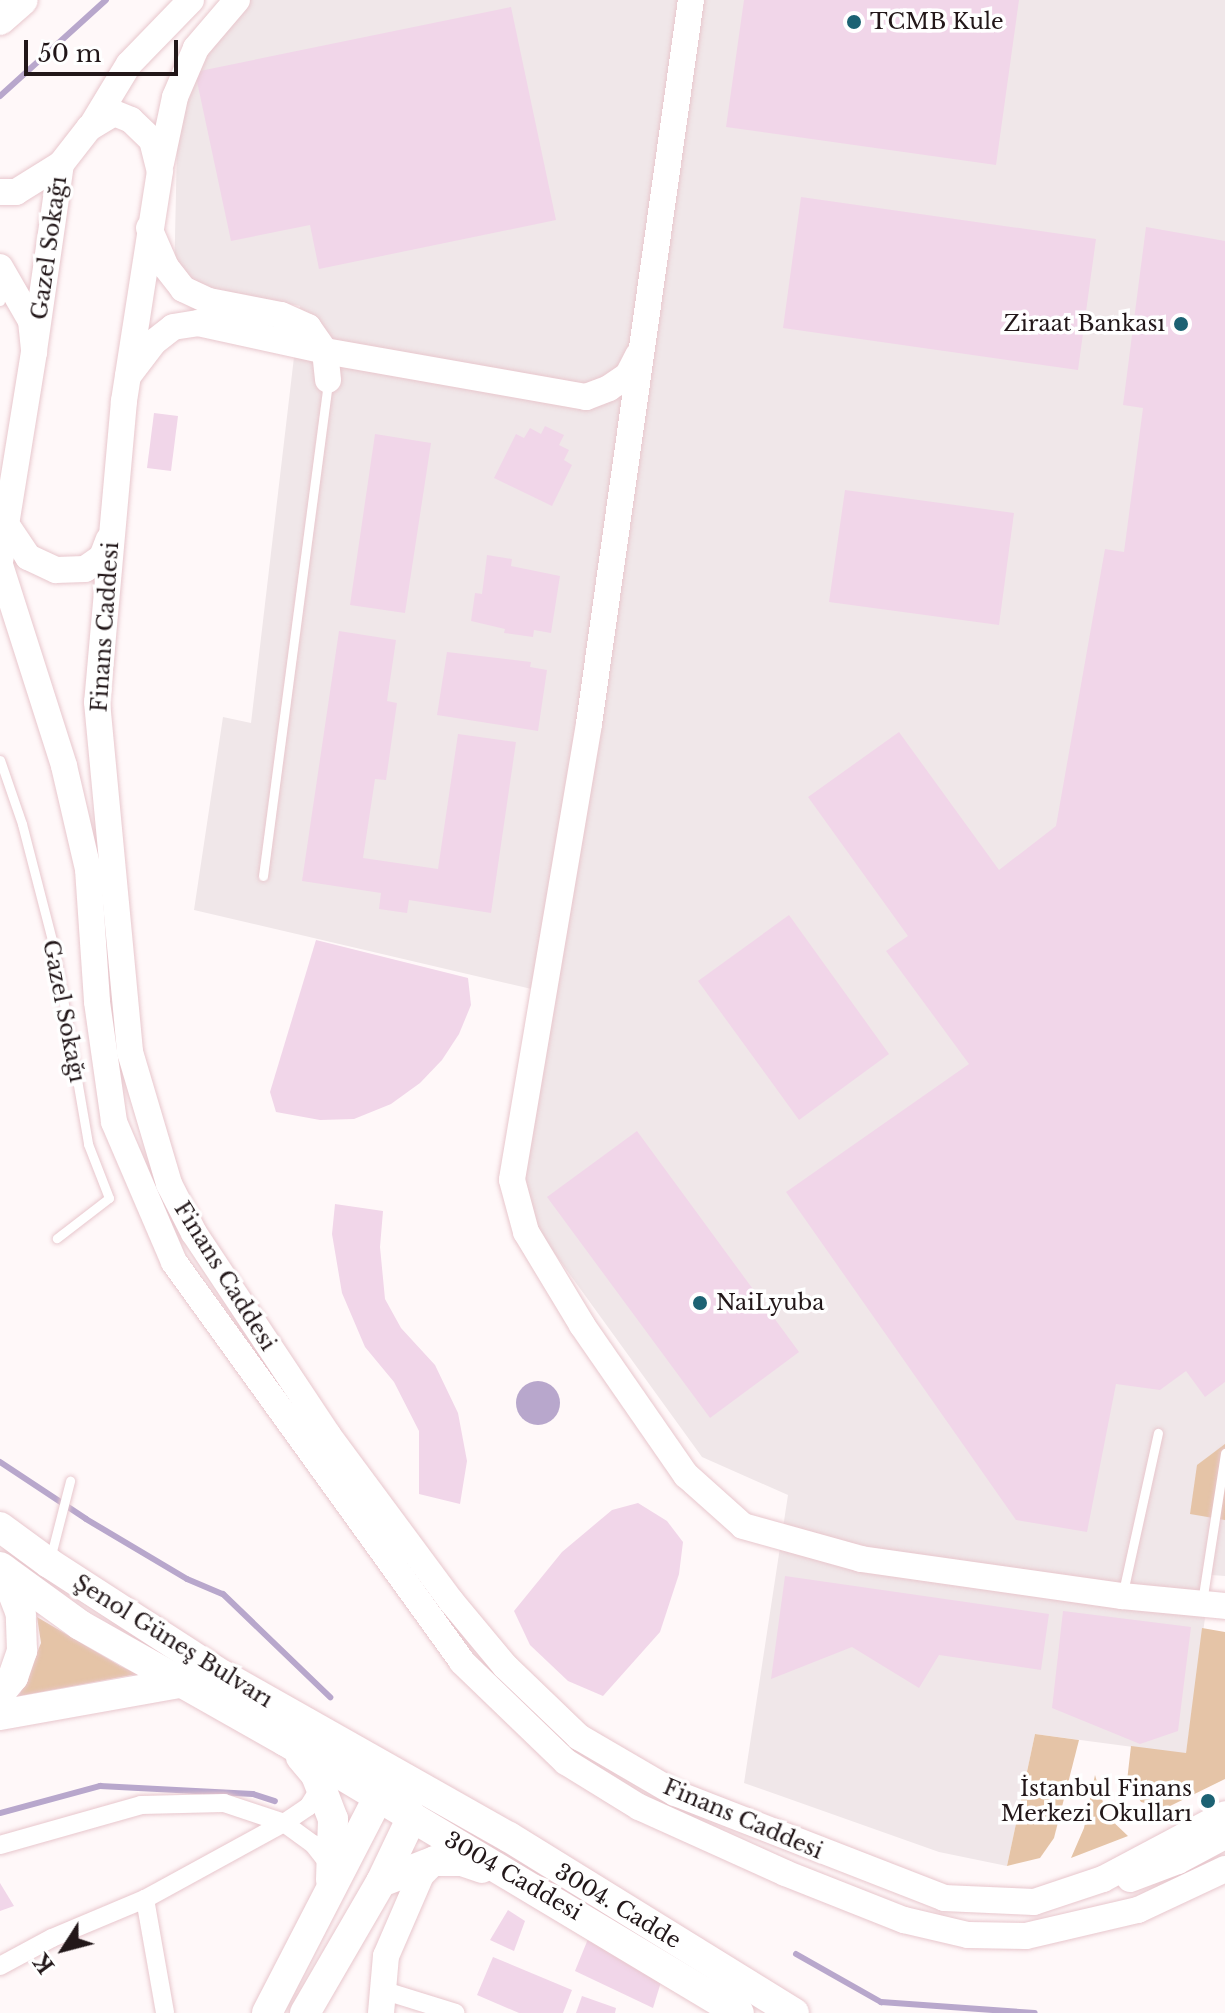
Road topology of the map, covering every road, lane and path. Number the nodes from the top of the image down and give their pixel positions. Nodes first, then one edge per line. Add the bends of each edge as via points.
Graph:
1 (23, 0) edge
2 (191, 0) edge
3 (237, 0) edge
4 (691, 0) edge
5 (0, 20) edge
6 (89, 128) junction
7 (61, 164) junction
8 (160, 171) junction
9 (0, 192) edge
10 (149, 228) junction
11 (2, 269) edge
12 (0, 301) edge
13 (643, 345) junction
14 (34, 351) junction
15 (328, 351) junction
16 (128, 376) junction
17 (328, 380) joint
18 (6, 524) junction
19 (110, 536) junction
20 (0, 563) edge
21 (0, 760) edge
22 (263, 876) dead end
23 (57, 1238) dead end
24 (1158, 1433) dead end
25 (1225, 1453) edge
26 (70, 1481) dead end
27 (0, 1527) edge
28 (1212, 1536) junction
29 (1225, 1537) edge
30 (49, 1563) junction
31 (2, 1569) edge
32 (1122, 1596) junction
33 (1213, 1604) edge
34 (1225, 1619) edge
35 (179, 1683) junction
36 (0, 1693) edge
37 (0, 1715) edge
38 (285, 1741) junction
39 (350, 1748) joint
40 (384, 1767) junction
41 (316, 1775) junction
42 (441, 1799) junction
43 (396, 1803) junction
44 (1225, 1814) edge
45 (284, 1823) junction
46 (1225, 1836) edge
47 (0, 1845) edge
48 (435, 1861) junction
49 (1225, 1869) edge
50 (332, 1880) junction
51 (381, 1882) junction
52 (522, 1883) junction
53 (145, 1899) junction
54 (1034, 1902) junction
55 (0, 1966) edge
56 (381, 2001) edge
57 (165, 2013) edge
58 (267, 2013) edge
59 (305, 2013) edge
60 (456, 2013) edge
61 (739, 2013) edge
62 (794, 2013) edge

1 - 5 main road
2 - 6 street, Gazel Sokağı via 129,64
3 - 8 street via 196,48 175,97
4 - 13 street
6 - 7 street, Gazel Sokağı
6 - 8 street via 114,113 131,120 152,140
7 - 9 street via 16,192
7 - 14 street, Gazel Sokağı
8 - 10 street
10 - 15 street via 166,267 183,289 209,301 281,315 308,327
10 - 16 street, Finans Caddesi
11 - 12 lane, Gazel Sokağı
11 - 14 street, Finans Caddesi via 31,321
13 - 15 street via 628,375 586,397
13 - 32 street via 589,724 512,1180 526,1232 582,1325 686,1475 743,1526 861,1559
14 - 18 street, Finans Caddesi
15 - 16 street via 198,323 173,327
15 - 17 street
16 - 19 street, Finans Caddesi
17 - 22 lane
18 - 19 street via 28,557 56,570 85,569 102,557
18 - 20 street, Finans Caddesi
19 - 54 street, Finans Caddesi via 97,702 130,1052 169,1184 259,1335 451,1601 505,1666 579,1737 675,1793 930,1893
20 - 49 street, Finans Caddesi via 64,766 88,869 97,1002 114,1122 174,1262 462,1662 566,1762 639,1807 904,1920 968,1935 1026,1936 1138,1910
21 - 23 lane, Gazel Sokağı via 55,952 88,1144 109,1198
24 - 32 lane
25 - 28 lane
26 - 30 lane
27 - 30 main road, Şenol Güneş Bulvarı
28 - 29 lane
28 - 33 lane
30 - 39 main road, Şenol Güneş Bulvarı via 224,1676
31 - 35 main road, Şenol Güneş Bulvarı via 80,1625
31 - 36 main road via 21,1614 22,1651 13,1677
32 - 33 street
32 - 34 street
35 - 37 main road
35 - 38 main road, Şenol Güneş Bulvarı
38 - 41 main road
38 - 43 main road, 3004 Caddesi
39 - 40 main road, 3004 Caddesi
40 - 42 main road, 3004 Caddesi
40 - 43 main road
41 - 45 street via 316,1794 308,1807
41 - 50 main road via 333,1819
42 - 43 main road
42 - 62 main road, 3004. Cadde
43 - 50 main road
43 - 51 main road
43 - 52 main road, 3004 Caddesi
44 - 54 street, Finans Caddesi via 1103,1879
45 - 47 street via 224,1803 141,1805
45 - 50 street via 313,1844
45 - 53 street
46 - 54 street, Finans Caddesi via 1178,1861 1092,1893
48 - 51 main road
48 - 52 main road via 462,1861
48 - 56 street via 421,1875 386,1956
50 - 58 main road
51 - 59 main road
52 - 61 main road, 3004 Caddesi
53 - 55 street
53 - 57 street
56 - 60 street

